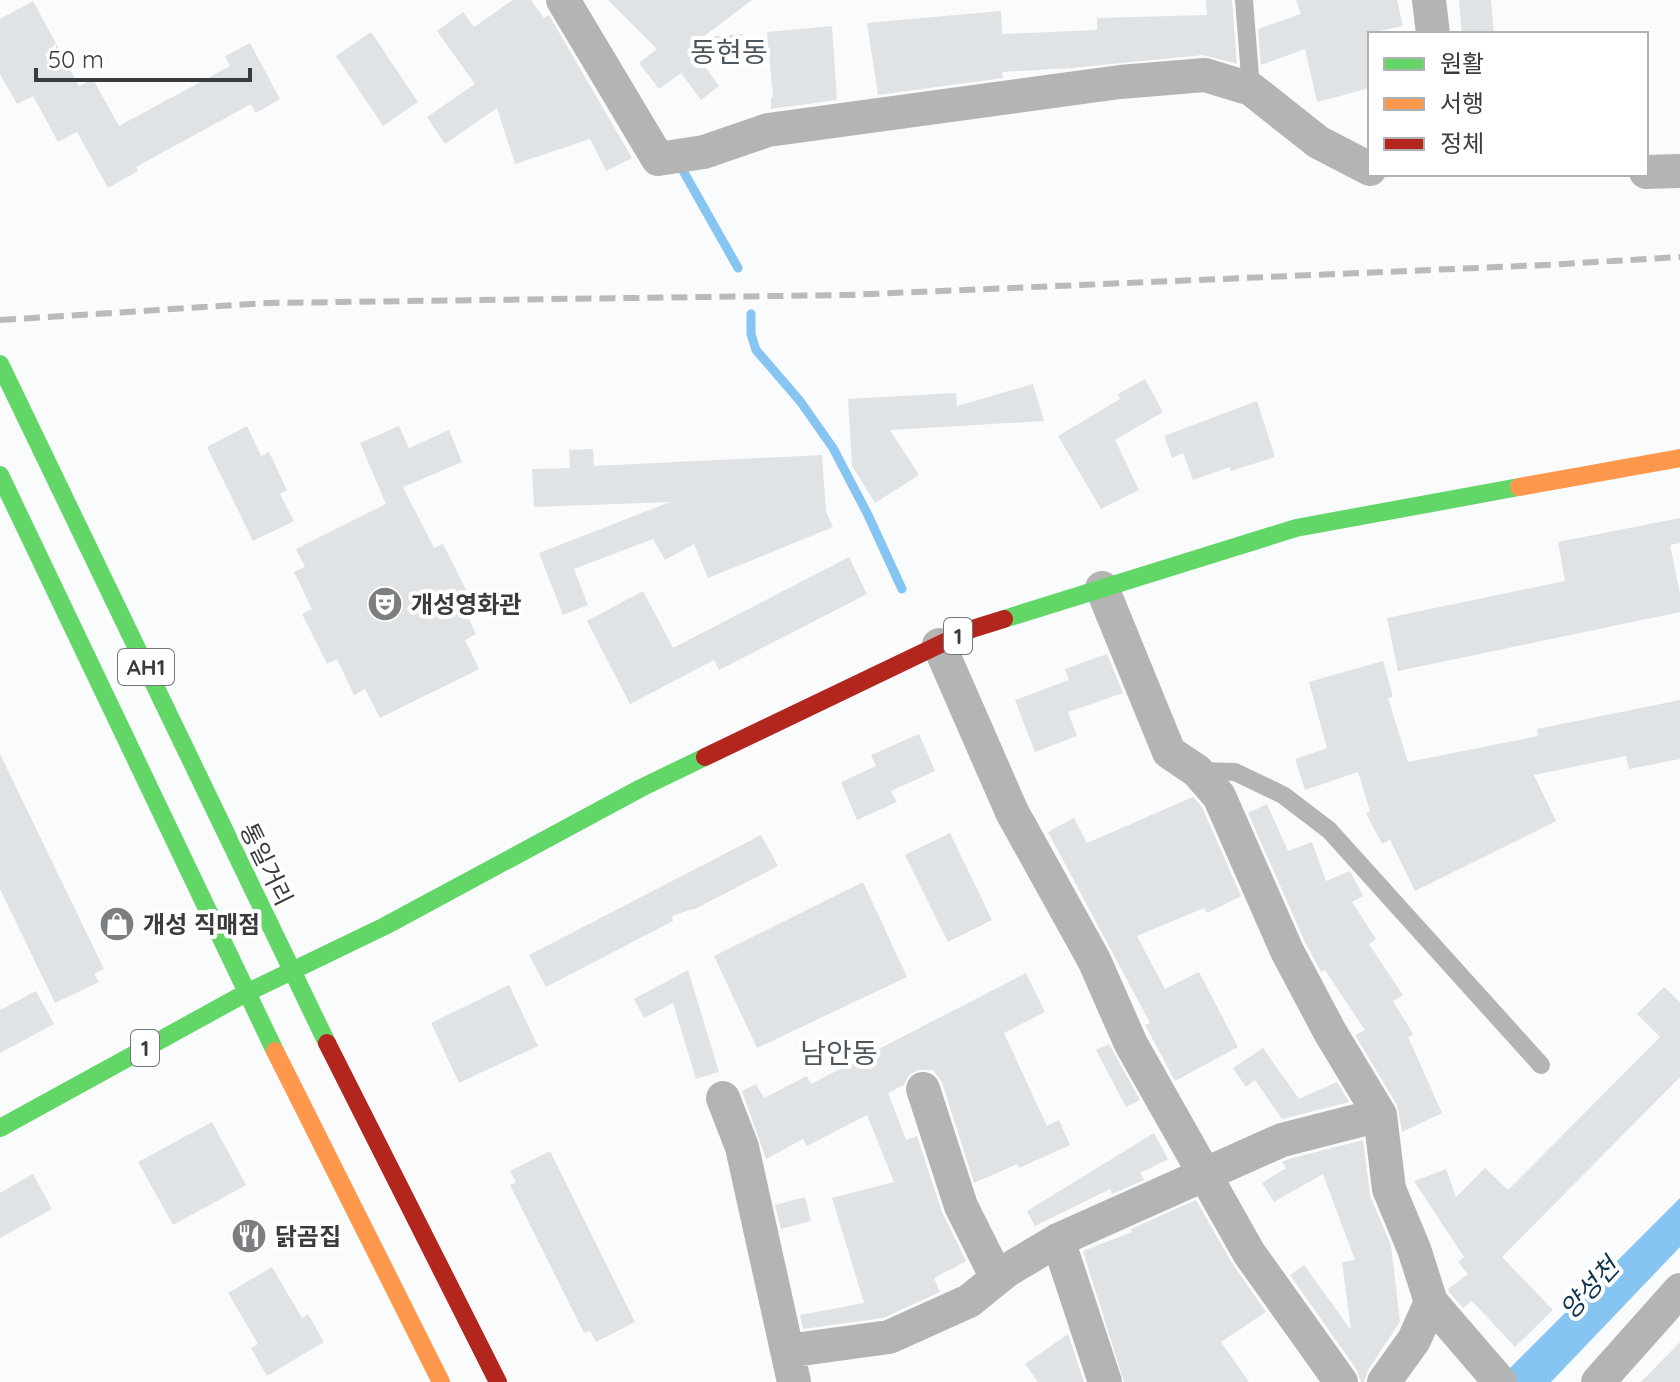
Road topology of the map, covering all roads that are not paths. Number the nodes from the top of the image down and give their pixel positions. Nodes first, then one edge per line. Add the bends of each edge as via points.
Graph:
1 (563, 0) edge
2 (1244, 0) edge
3 (1429, 0) edge
4 (1433, 32) edge
5 (1251, 89) junction
6 (1368, 168) edge
7 (1680, 171) edge
8 (1648, 172) edge
9 (0, 364) edge
10 (1680, 458) edge
11 (0, 475) edge
12 (1102, 588) junction
13 (939, 645) junction
14 (1197, 771) junction
15 (291, 971) junction
16 (246, 993) junction
17 (1541, 1065) dead end
18 (923, 1089) dead end
19 (723, 1098) dead end
20 (1380, 1115) junction
21 (0, 1128) edge
22 (1206, 1176) junction
23 (1058, 1240) junction
24 (997, 1278) junction
25 (1680, 1290) edge
26 (1431, 1302) junction
27 (791, 1367) edge
28 (1498, 1380) edge
29 (441, 1382) edge
30 (498, 1382) edge
31 (1105, 1382) edge
32 (1341, 1382) edge
33 (1384, 1382) edge
34 (1598, 1382) edge

1 - 5 street via 658,159 704,152 768,130 1120,82 1205,75
2 - 5 lane
3 - 4 street
5 - 6 street via 1318,142
7 - 8 street
9 - 15 main road, 통일거리 / AH1
10 - 12 main road, 1 via 1296,528
11 - 16 main road, AH1
12 - 13 main road, 1 via 972,629
12 - 14 street via 1169,752
13 - 15 main road, 1 via 641,788
13 - 22 street via 1012,812 1094,960 1131,1044
14 - 17 lane via 1235,772 1283,795 1329,830
14 - 20 street via 1219,796 1287,951
15 - 16 main road, 1
15 - 30 main road, 통일거리 / AH1
16 - 21 main road, 1
16 - 29 main road, AH1
18 - 24 street via 961,1206
19 - 27 street via 742,1147
20 - 22 street via 1282,1140
20 - 26 street via 1389,1189
22 - 23 street
22 - 32 street via 1249,1253
23 - 24 street
23 - 31 street
24 - 27 street via 969,1301 889,1337
25 - 34 street
26 - 28 street
26 - 33 street via 1414,1340

